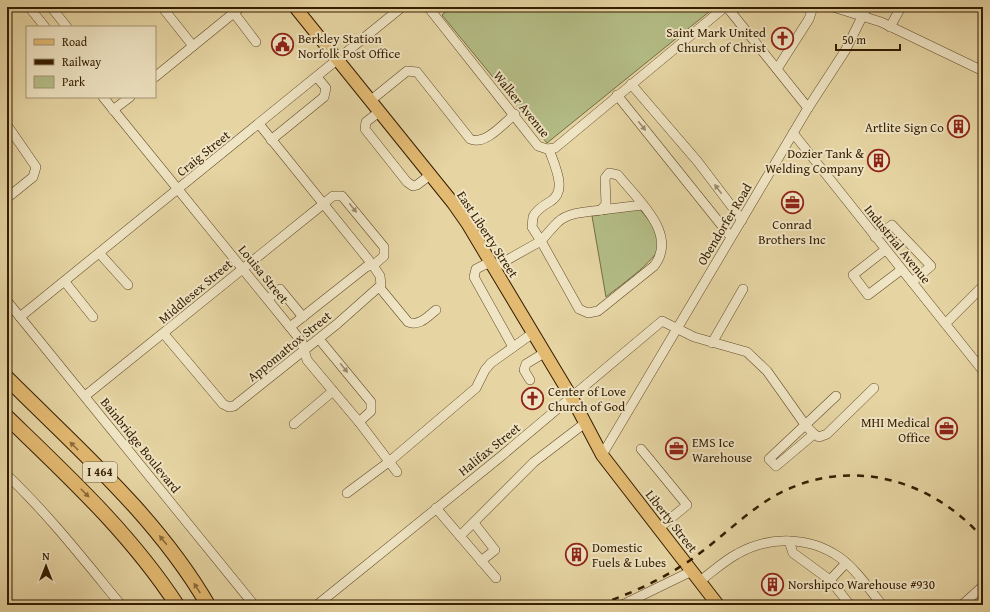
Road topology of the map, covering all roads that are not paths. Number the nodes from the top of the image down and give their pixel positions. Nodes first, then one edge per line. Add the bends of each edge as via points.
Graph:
1 (29, 7) edge
2 (51, 7) edge
3 (162, 7) edge
4 (295, 7) edge
5 (402, 7) edge
6 (428, 7) edge
7 (726, 7) edge
8 (813, 7) edge
9 (833, 7) edge
10 (901, 7) edge
11 (237, 10) edge
12 (865, 11) edge
13 (44, 26) edge
14 (64, 26) edge
15 (890, 27) junction
16 (256, 42) dead end
17 (193, 46) junction
18 (337, 60) junction
19 (776, 69) junction
20 (983, 71) edge
21 (156, 76) edge
22 (317, 76) junction
23 (631, 84) junction
24 (617, 95) junction
25 (104, 98) edge
26 (128, 98) edge
27 (370, 100) junction
28 (808, 108) junction
29 (113, 110) junction
30 (379, 112) junction
31 (515, 114) junction
32 (259, 124) junction
33 (7, 125) edge
34 (793, 132) junction
35 (271, 140) junction
36 (549, 149) junction
37 (430, 175) junction
38 (178, 189) junction
39 (7, 198) edge
40 (322, 205) junction
41 (643, 206) junction
42 (601, 210) junction
43 (742, 220) junction
44 (732, 237) junction
45 (875, 237) junction
46 (541, 241) junction
47 (885, 250) junction
48 (100, 254) junction
49 (372, 264) junction
50 (492, 264) junction
51 (243, 268) junction
52 (901, 270) junction
53 (64, 282) junction
54 (912, 282) junction
55 (128, 285) dead end
56 (983, 286) edge
57 (380, 288) junction
58 (743, 289) dead end
59 (268, 299) junction
60 (7, 301) edge
61 (436, 310) dead end
62 (20, 317) junction
63 (93, 317) dead end
64 (303, 317) junction
65 (946, 323) junction
66 (290, 327) junction
67 (677, 329) junction
68 (532, 333) junction
69 (164, 334) junction
70 (319, 339) junction
71 (712, 343) junction
72 (513, 347) junction
73 (305, 350) junction
74 (544, 353) junction
75 (983, 371) edge
76 (7, 378) edge
77 (530, 380) dead end
78 (874, 388) dead end
79 (333, 391) junction
80 (84, 396) junction
81 (836, 396) dead end
82 (572, 398) junction
83 (7, 416) edge
84 (359, 422) junction
85 (585, 423) junction
86 (294, 424) dead end
87 (806, 426) junction
88 (814, 434) junction
89 (641, 449) dead end
90 (602, 455) junction
91 (390, 461) junction
92 (397, 472) dead end
93 (7, 475) edge
94 (347, 494) dead end
95 (436, 508) junction
96 (474, 523) junction
97 (659, 528) junction
98 (460, 536) junction
99 (789, 541) junction
100 (481, 561) junction
101 (846, 563) junction
102 (692, 571) junction
103 (496, 578) dead end
104 (830, 580) junction
105 (700, 581) junction
106 (983, 586) edge
107 (176, 604) edge
108 (120, 605) edge
109 (208, 605) edge
110 (254, 605) edge
111 (317, 605) edge
112 (622, 605) edge
113 (718, 605) edge
114 (850, 605) edge
115 (882, 605) edge
116 (962, 605) edge

1 - 13 street
2 - 14 street
3 - 17 street
4 - 18 main road, East Liberty Street
5 - 18 street, Craig Street
6 - 31 street, Walker Avenue
7 - 19 street
7 - 23 street
8 - 19 street via 809,19
9 - 12 street
10 - 15 street
11 - 16 street
11 - 17 street
12 - 15 street
12 - 28 street, Obendorfer Road via 845,51
15 - 20 street
17 - 21 street
18 - 22 street, Craig Street
18 - 27 main road, East Liberty Street
19 - 28 street
22 - 32 street, Craig Street
22 - 35 street via 326,88 324,97
23 - 24 street
43 -> 23 street via 698,162
24 - 36 street via 555,148
24 -> 44 street
25 - 29 street, Louisa Street
26 - 29 street
27 - 30 main road, East Liberty Street
27 - 31 street via 407,71 412,70 417,72 474,140 483,139
28 - 34 street, Obendorfer Road
29 - 38 street, Louisa Street
30 - 37 main road, East Liberty Street
30 - 37 street via 366,122 366,128 407,182 413,186 417,185
31 - 36 street, Walker Avenue via 538,146
32 - 35 street
32 - 38 street, Craig Street
33 - 39 street via 34,162 36,172
34 - 43 street, Obendorfer Road
34 - 45 street, Industrial Avenue
35 - 40 street
36 - 46 street, Walker Avenue via 559,192 532,217 532,227
37 - 50 main road, East Liberty Street via 460,213
38 - 48 street, Craig Street
38 - 51 street, Louisa Street
40 - 49 street
40 -> 49 street, Middlesex Street via 333,196 338,195 346,199 384,247 382,258
40 - 51 street, Middlesex Street
41 - 42 street
41 - 42 street via 618,175 609,173 604,182 606,204
41 - 46 street via 657,224 661,234 659,260 593,313 579,309
42 - 46 street via 573,214 558,221
43 - 44 street, Obendorfer Road
44 - 67 street, Obendorfer Road
45 - 47 street, Industrial Avenue
45 - 54 street via 892,225 931,266
46 - 50 street via 498,265
47 - 52 street, Industrial Avenue
47 - 52 street via 853,275 868,295
48 - 53 street, Craig Street
48 - 55 street
49 - 57 street via 382,281
49 - 64 street
50 - 68 main road, East Liberty Street
50 - 72 street via 476,269 474,277
51 - 59 street, Louisa Street
51 - 69 street, Middlesex Street
52 - 54 street, Industrial Avenue
53 - 62 street, Craig Street
53 - 63 street
54 - 65 street, Industrial Avenue
56 - 65 street
57 - 61 street via 412,324 420,322
57 - 70 street, Appomattox Street
58 - 71 street
59 - 64 street via 280,289
59 - 66 street, Louisa Street
60 - 62 street, Bainbridge Boulevard
62 - 80 street, Bainbridge Boulevard
64 - 66 street
65 - 75 street, Industrial Avenue
66 - 73 street, Louisa Street
67 - 71 street
67 - 82 street, Halifax Street via 662,321
67 - 90 street, Obendorfer Road
68 - 72 street
68 - 74 main road, East Liberty Street
69 - 73 street, Appomattox Street via 223,404 230,407
69 - 80 street, Middlesex Street
70 - 73 street, Appomattox Street
70 -> 84 street via 372,402 371,411
71 - 87 street via 739,349 755,358
72 - 91 street via 491,363 476,388
73 - 79 street, Louisa Street via 307,360
74 - 77 street via 526,364 524,370
74 - 82 main road, East Liberty Street
109 -> 76 highway, I 464 via 187,571 135,506
78 - 88 street via 827,434 819,437
79 - 84 street, Louisa Street
79 - 86 street
80 - 110 street, Bainbridge Boulevard
81 - 87 street
82 - 85 main road, East Liberty Street
82 - 95 street, Halifax Street
83 -> 107 highway, I 464 via 116,525 153,569
84 - 91 street, Louisa Street
85 - 90 main road, East Liberty Street
85 - 96 street via 534,462
87 - 88 street
87 - 88 street via 769,459 776,466
89 - 97 street via 687,505
90 - 97 main road, Liberty Street
91 - 92 street, Louisa Street
91 - 94 street
93 - 108 street via 60,531
95 - 98 street
95 - 111 street, Halifax Street
96 - 98 street
96 - 100 street via 495,550
97 - 102 main road, Liberty Street
98 - 100 street
99 - 101 street via 816,546
99 - 104 street via 793,553
99 - 105 street via 762,543 751,547 736,554
100 - 103 street
101 - 104 street
101 - 115 street
102 - 105 main road, Liberty Street
102 - 112 street
104 - 114 street
105 - 113 main road, Liberty Street
106 - 116 street

